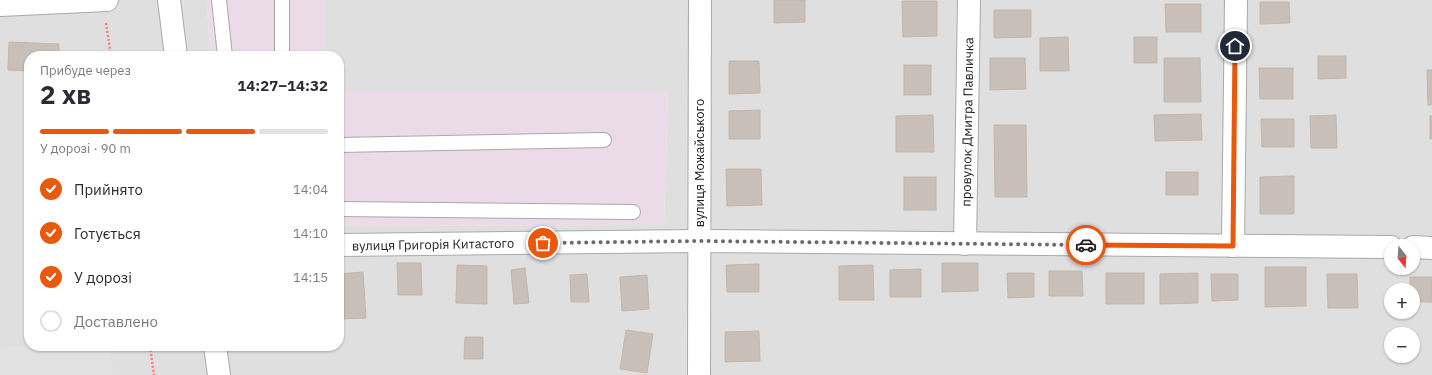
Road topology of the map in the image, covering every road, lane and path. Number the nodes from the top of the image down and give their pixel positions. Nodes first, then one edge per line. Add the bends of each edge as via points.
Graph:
1 (103, 0) edge
2 (107, 0) edge
3 (169, 0) edge
4 (220, 0) edge
5 (282, 0) edge
6 (700, 0) edge
7 (969, 0) edge
8 (1236, 0) edge
9 (0, 5) edge
10 (110, 51) edge
11 (175, 51) edge
12 (225, 51) edge
13 (282, 51) edge
14 (604, 140) dead end
15 (344, 145) edge
16 (344, 209) edge
17 (633, 212) dead end
18 (699, 241) junction
19 (965, 244) junction
20 (344, 245) edge
21 (1233, 246) junction
22 (1384, 247) edge
23 (1420, 247) edge
24 (1432, 248) edge
25 (151, 351) edge
26 (216, 351) edge
27 (154, 375) edge
28 (219, 375) edge
29 (699, 375) edge

1 - 2 street
1 - 9 street
1 - 10 path
3 - 11 street
4 - 12 lane
5 - 13 lane
6 - 18 street, вулиця Можайського
7 - 19 street, провулок Дмитра Павличка
8 - 21 street
14 - 15 lane
16 - 17 lane
18 - 19 street, вулиця Григорія Китастого
18 - 20 street, вулиця Григорія Китастого
18 - 29 street, вулиця Можайського
19 - 21 street, вулиця Григорія Китастого
21 - 22 street, вулиця Григорія Китастого
23 - 24 street
25 - 27 path
26 - 28 street

